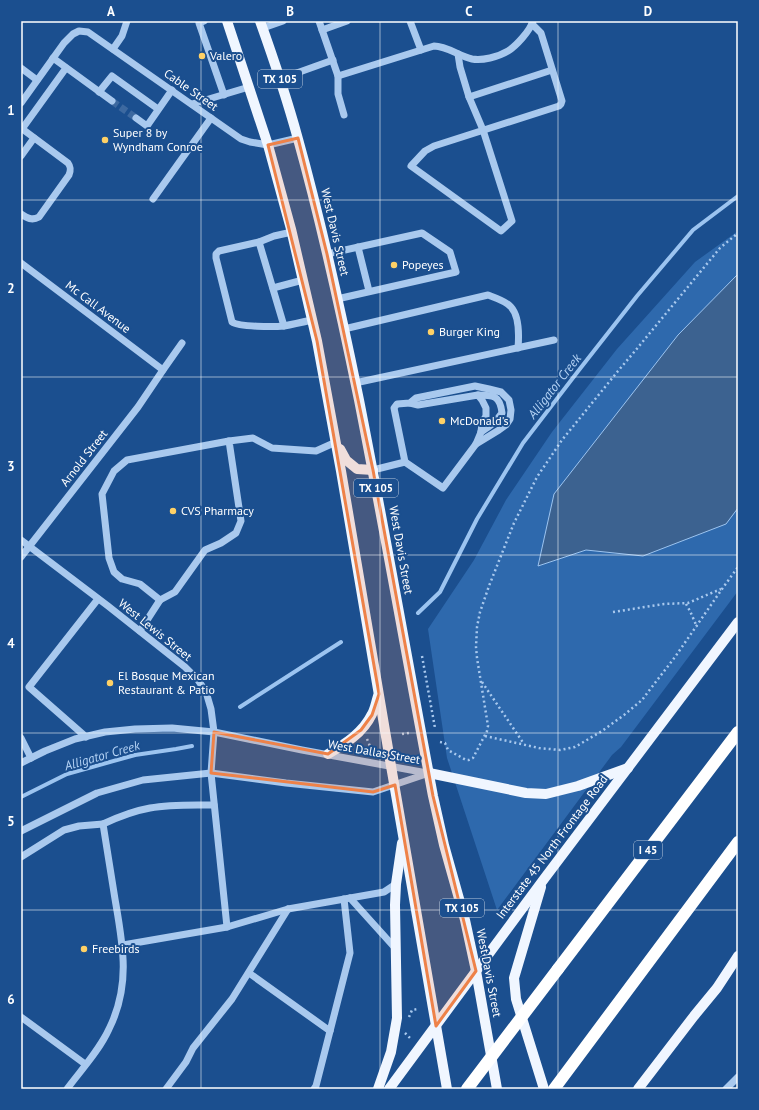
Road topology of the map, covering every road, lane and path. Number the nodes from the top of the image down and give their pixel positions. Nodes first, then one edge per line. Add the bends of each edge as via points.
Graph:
1 (127, 21) edge
2 (204, 21) edge
3 (227, 21) edge
4 (283, 21) edge
5 (319, 21) edge
6 (347, 21) edge
7 (410, 21) edge
8 (533, 23) edge
9 (261, 24) edge
10 (322, 30) junction
11 (113, 49) junction
12 (421, 50) junction
13 (458, 54) junction
14 (53, 58) junction
15 (333, 60) junction
16 (21, 68) edge
17 (66, 68) junction
18 (552, 70) junction
19 (338, 76) junction
20 (280, 79) junction
21 (37, 80) junction
22 (249, 87) junction
23 (172, 90) junction
24 (99, 92) junction
25 (224, 95) junction
26 (469, 97) junction
27 (112, 101) tunnel mouth
28 (21, 103) edge
29 (192, 104) junction
30 (158, 109) junction
31 (344, 115) dead end
32 (136, 118) tunnel mouth
33 (211, 118) junction
34 (22, 129) edge
35 (483, 130) junction
36 (34, 138) junction
37 (298, 138) junction
38 (268, 145) junction
39 (21, 156) edge
40 (153, 199) dead end
41 (21, 214) edge
42 (292, 232) junction
43 (738, 233) edge
44 (259, 242) junction
45 (358, 247) junction
46 (327, 254) junction
47 (21, 263) edge
48 (303, 280) junction
49 (272, 288) junction
50 (368, 291) junction
51 (338, 299) junction
52 (312, 320) junction
53 (284, 326) junction
54 (344, 329) junction
55 (554, 340) dead end
56 (182, 343) dead end
57 (518, 348) junction
58 (163, 370) junction
59 (355, 383) junction
60 (478, 395) junction
61 (410, 403) junction
62 (481, 432) junction
63 (229, 441) junction
64 (336, 442) junction
65 (476, 444) junction
66 (405, 462) junction
67 (373, 470) junction
68 (21, 540) edge
69 (29, 546) junction
70 (21, 557) edge
71 (738, 567) edge
72 (722, 589) junction
73 (98, 599) junction
74 (160, 600) junction
75 (686, 604) junction
76 (613, 612) dead end
77 (738, 622) edge
78 (697, 626) junction
79 (140, 631) junction
80 (422, 656) dead end
81 (481, 681) junction
82 (379, 694) junction
83 (435, 728) dead end
84 (214, 732) junction
85 (409, 732) dead end
86 (738, 732) edge
87 (402, 734) dead end
88 (365, 735) dead end
89 (484, 736) junction
90 (86, 737) junction
91 (21, 738) edge
92 (440, 742) dead end
93 (524, 745) junction
94 (372, 751) dead end
95 (328, 754) junction
96 (32, 758) junction
97 (21, 763) edge
98 (391, 766) junction
99 (628, 768) junction
100 (211, 773) junction
101 (429, 773) junction
102 (395, 785) junction
103 (214, 805) junction
104 (103, 824) junction
105 (21, 831) edge
106 (403, 833) junction
107 (738, 842) edge
108 (21, 857) edge
109 (544, 879) junction
110 (396, 884) junction
111 (347, 899) junction
112 (288, 909) junction
113 (227, 927) junction
114 (123, 945) junction
115 (396, 949) junction
116 (738, 956) edge
117 (738, 970) edge
118 (476, 971) junction
119 (249, 973) junction
120 (717, 988) junction
121 (21, 1016) edge
122 (436, 1026) junction
123 (330, 1031) junction
124 (86, 1064) junction
125 (738, 1077) edge
126 (67, 1089) edge
127 (166, 1089) edge
128 (314, 1089) edge
129 (378, 1089) edge
130 (389, 1089) edge
131 (447, 1089) edge
132 (467, 1089) edge
133 (497, 1089) edge
134 (544, 1089) edge
135 (554, 1089) edge
136 (638, 1089) edge
137 (726, 1089) edge

1 - 11 street via 122,36
2 - 25 street via 199,23
3 - 22 main road, TX 105
4 - 9 street
5 - 10 street
6 - 10 street
7 - 12 street
8 - 13 street via 507,51 483,59
8 - 18 street via 541,33
9 - 20 main road, West Davis Street / TX 105
10 - 15 street
11 - 14 street, Cable Street via 88,32 79,31 64,43
11 - 23 street, Cable Street
12 - 13 street via 439,46
12 - 19 street
13 - 26 street
14 - 17 street
14 - 21 street
15 - 19 street
15 - 20 street
16 - 21 street
17 - 24 street
17 - 34 street
18 - 26 street
18 - 35 street via 561,104
19 - 31 street via 338,94
20 - 37 main road, West Davis Street / TX 105
21 - 28 street
22 - 25 street
22 - 38 main road, TX 105
23 - 29 street, Cable Street
23 - 30 street
24 - 27 street
24 - 30 street via 112,76
25 - 29 street
26 - 35 street
29 - 33 street, Cable Street
30 - 32 street via 147,126
33 - 38 street, Cable Street via 241,139
33 - 40 street
34 - 36 street
35 - 35 street via 434,146 425,151 411,166 501,231 512,221
36 - 39 street
36 - 41 street via 68,163 71,170 39,217 32,219
37 - 38 street, Cable Street
37 - 46 main road, West Davis Street / TX 105
38 - 42 main road, TX 105
42 - 44 street
42 - 48 main road, TX 105
43 - 81 path via 720,248 618,371 562,440 537,477 514,523 480,612 476,647
44 - 49 street
44 - 53 street via 219,251 216,254 232,322 246,326
45 - 46 street
45 - 50 street
45 - 50 street via 422,233 450,252 456,272
46 - 51 main road, West Davis Street / TX 105
47 - 58 street, Mc Call Avenue
48 - 49 street
48 - 52 main road, TX 105
49 - 53 street
50 - 51 street
51 - 54 main road, West Davis Street / TX 105
52 - 53 street
52 - 64 main road, TX 105
54 - 57 street via 488,295 502,300 511,307 517,320
54 - 59 main road, West Davis Street / TX 105
55 - 57 street
56 - 58 street, Arnold Street
57 - 59 street
58 - 69 street, Arnold Street via 138,407
59 - 67 main road, West Davis Street / TX 105
60 - 61 street via 418,405
60 - 62 street via 486,408
60 - 62 street via 494,396 499,400 502,413 493,424
61 - 65 street via 416,398 475,386 501,392 509,400 510,419 506,425
61 - 66 street via 397,404 394,408
62 - 65 street
63 - 64 street via 253,438 272,448 316,451
63 - 74 street via 241,521 236,533 221,544 204,550 174,592
63 - 74 street via 127,460 114,471 102,494 109,558 114,572 122,578 140,584
64 - 67 main road via 346,460 357,469
64 - 82 main road, TX 105
65 - 66 street via 443,488
66 - 67 street
67 - 101 main road, West Davis Street / TX 105
68 - 69 street, West Lewis Street
69 - 70 street, Arnold Street
69 - 73 street, West Lewis Street
71 - 72 path
72 - 75 path
72 - 78 path
73 - 79 street, West Lewis Street
73 - 90 street via 29,687
74 - 79 street
75 - 76 path via 664,604
75 - 78 path
77 - 99 main road, Interstate 45 North Frontage Road
78 - 93 path via 642,700 602,731 574,747 560,750
79 - 84 street, West Lewis Street via 198,680 206,692
80 - 83 path
81 - 89 path via 488,726
81 - 93 path
82 - 95 main road via 372,715 361,730
82 - 98 main road, TX 105
84 - 90 street, West Dallas Street via 172,728 136,729
84 - 95 street, West Dallas Street
84 - 100 street, West Lewis Street
85 - 87 path
86 - 132 highway, I 45, bridge
88 - 94 path
89 - 92 path via 470,760 448,750 445,743
89 - 93 path
90 - 96 street, West Dallas Street via 75,739
91 - 96 street
95 - 98 street, West Dallas Street
96 - 97 street, West Dallas Street
98 - 101 street, West Dallas Street
98 - 102 main road, TX 105
99 - 101 main road via 578,786 546,794 526,793
99 - 109 main road, Interstate 45 North Frontage Road
100 - 102 street, West Dallas Street via 373,792
100 - 103 street, West Lewis Street
100 - 105 street, West Dallas Street via 143,780 97,793
101 - 102 street, West Dallas Street
101 - 118 main road, West Davis Street / TX 105 via 444,845
102 - 106 main road, TX 105
103 - 104 street via 150,808 129,813
103 - 113 street, West Lewis Street
104 - 108 street via 64,830
104 - 114 street
106 - 110 main road
106 - 122 main road, TX 105
107 - 135 highway
109 - 118 main road, Interstate 45 North Frontage Road
109 - 134 main road via 514,978 516,999
110 - 111 street via 384,892
110 - 115 main road
111 - 112 street
111 - 115 street
111 - 123 street via 350,953
112 - 113 street
112 - 119 street
113 - 114 street
114 - 124 street via 122,989 114,1017 104,1039
115 - 129 main road via 397,1018 391,1052
116 - 120 main road
117 - 120 main road
118 - 122 main road, Interstate 45 North Frontage Road
118 - 133 main road, West Davis Street / TX 105
119 - 123 street
119 - 127 street
120 - 136 main road
121 - 124 street
122 - 130 main road, Interstate 45 North Frontage Road
122 - 131 main road, TX 105
123 - 128 street
124 - 126 street
125 - 137 street

